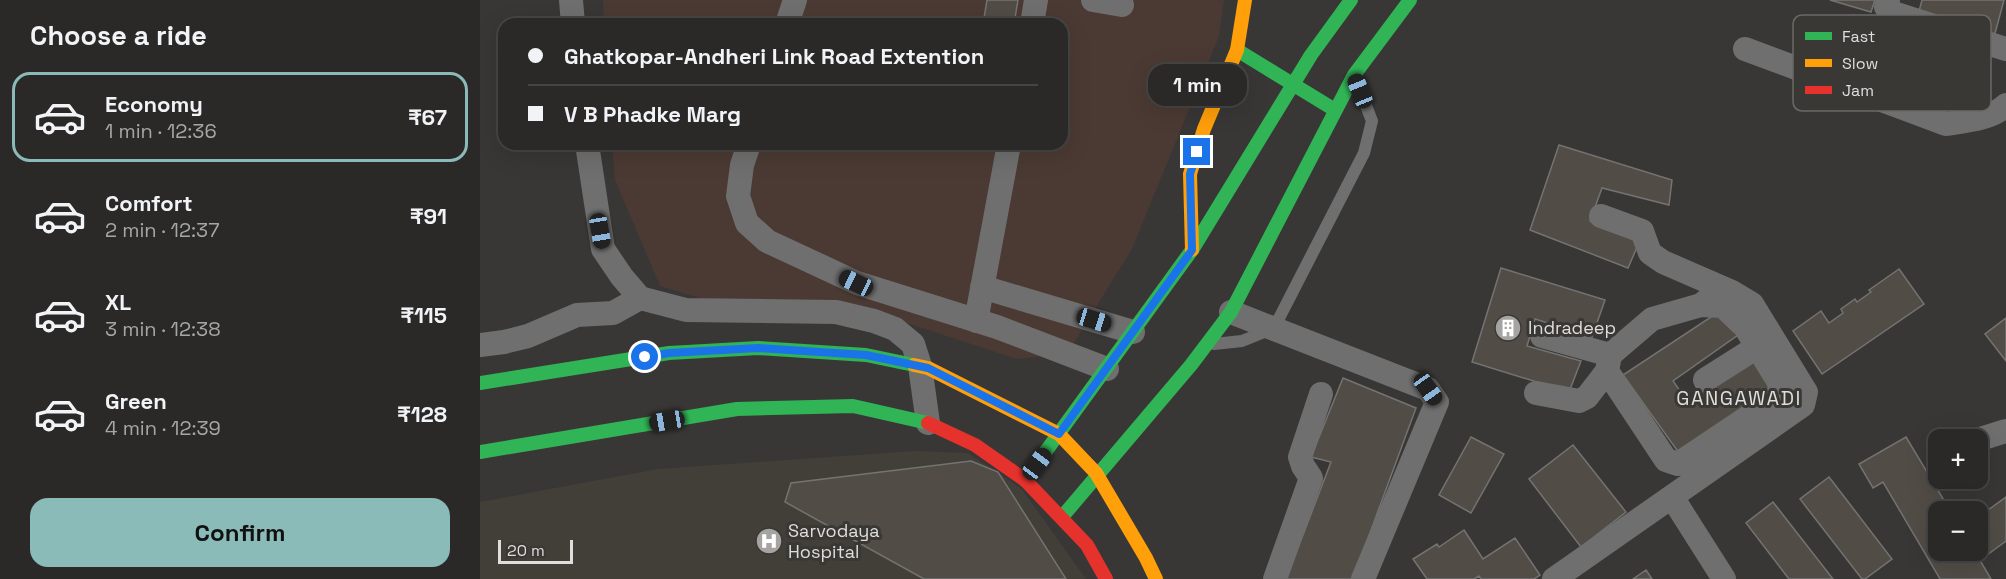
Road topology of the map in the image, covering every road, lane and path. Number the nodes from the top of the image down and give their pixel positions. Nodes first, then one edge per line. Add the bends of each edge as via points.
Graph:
1 (571, 0) edge
2 (795, 0) edge
3 (1036, 0) edge
4 (1093, 0) edge
5 (1245, 0) edge
6 (1351, 0) edge
7 (1410, 0) edge
8 (1887, 0) edge
9 (1122, 5) dead end
10 (1910, 9) edge
11 (1924, 15) edge
12 (572, 18) edge
13 (789, 18) edge
14 (1033, 18) edge
15 (1991, 43) edge
16 (1745, 49) dead end
17 (2006, 49) edge
18 (1237, 50) junction
19 (1793, 67) edge
20 (1354, 75) junction
21 (1292, 85) junction
22 (2006, 105) edge
23 (1335, 110) junction
24 (1911, 111) edge
25 (588, 150) edge
26 (747, 150) edge
27 (1008, 150) edge
28 (1601, 216) dead end
29 (1192, 250) junction
30 (982, 287) junction
31 (1722, 288) junction
32 (640, 298) junction
33 (1701, 305) junction
34 (1231, 312) junction
35 (976, 321) junction
36 (1274, 328) junction
37 (1133, 332) junction
38 (1542, 336) dead end
39 (1209, 344) junction
40 (480, 345) edge
41 (1756, 347) junction
42 (1609, 363) junction
43 (920, 366) junction
44 (1107, 369) junction
45 (1705, 380) dead end
46 (480, 383) edge
47 (1779, 390) junction
48 (1536, 393) dead end
49 (1321, 394) dead end
50 (1805, 398) junction
51 (928, 423) junction
52 (2006, 431) edge
53 (1059, 434) junction
54 (1988, 437) edge
55 (480, 452) edge
56 (1096, 473) junction
57 (1025, 480) junction
58 (1672, 497) junction
59 (1062, 517) junction
60 (1106, 579) edge
61 (1156, 579) edge
62 (1275, 579) edge
63 (1364, 579) edge
64 (1554, 579) edge
65 (1724, 579) edge

1 - 12 street
2 - 13 street
3 - 14 street
4 - 9 street
5 - 18 main road
6 - 21 main road
7 - 20 main road
8 - 10 street via 1890,12
10 - 11 street
15 - 17 street
16 - 19 street
18 - 21 main road
18 - 29 main road via 1190,174
20 - 23 main road
20 - 36 lane via 1372,121 1364,153
21 - 23 main road
21 - 29 main road
22 - 24 street via 2002,110 1971,120 1946,124
23 - 34 main road
25 - 32 street via 603,249
26 - 35 street via 738,196 747,223 767,241 856,283
27 - 30 street
28 - 31 street via 1642,231 1650,253
29 - 37 main road
30 - 35 street
30 - 37 street
31 - 33 street
31 - 50 street via 1752,304 1806,392
32 - 40 street via 613,313 577,315 528,336
32 - 43 street via 686,310 836,312 874,321 895,329 913,344
33 - 41 street via 1723,306 1745,327
33 - 42 street via 1652,319
34 - 36 street
34 - 39 main road
35 - 44 street
36 - 39 lane via 1242,341
36 - 63 street via 1428,389 1437,402
37 - 44 main road
38 - 42 street
39 - 56 main road
41 - 45 street
41 - 47 street via 1780,384
42 - 47 street via 1666,460 1678,464 1778,396
42 - 48 street via 1587,396 1579,401
43 - 46 main road via 866,355 758,348 669,353
43 - 51 street
43 - 53 main road
44 - 53 main road
47 - 50 street
49 - 62 street via 1300,457 1311,478
50 - 58 street via 1803,405
51 - 55 main road via 853,406 737,409
51 - 57 main road via 975,445
52 - 54 street
53 - 56 main road
53 - 57 main road
56 - 59 main road
56 - 61 main road
57 - 59 main road
58 - 64 street
58 - 65 street
59 - 60 main road via 1086,545

